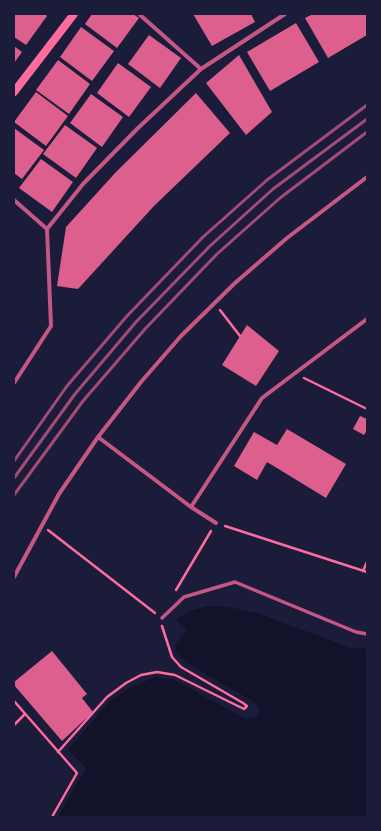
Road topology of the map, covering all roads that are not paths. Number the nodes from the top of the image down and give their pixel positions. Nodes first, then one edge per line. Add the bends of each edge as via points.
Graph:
1 (74, 14) edge
2 (139, 14) edge
3 (285, 14) edge
4 (201, 69) junction
5 (14, 92) edge
6 (367, 177) edge
7 (14, 200) edge
8 (47, 229) junction
9 (367, 319) edge
10 (14, 383) edge
11 (98, 437) junction
12 (191, 507) junction
13 (216, 523) road end
14 (14, 577) edge
15 (162, 618) road end
16 (367, 634) edge

1 - 5 main road
2 - 4 street
3 - 4 street
4 - 8 street via 83,184
6 - 11 street via 287,238 214,303 141,382
7 - 8 street
8 - 10 street via 51,326
9 - 12 street via 262,398
11 - 12 street
11 - 14 street via 59,494
12 - 13 street
15 - 16 street via 184,597 235,582 356,632

